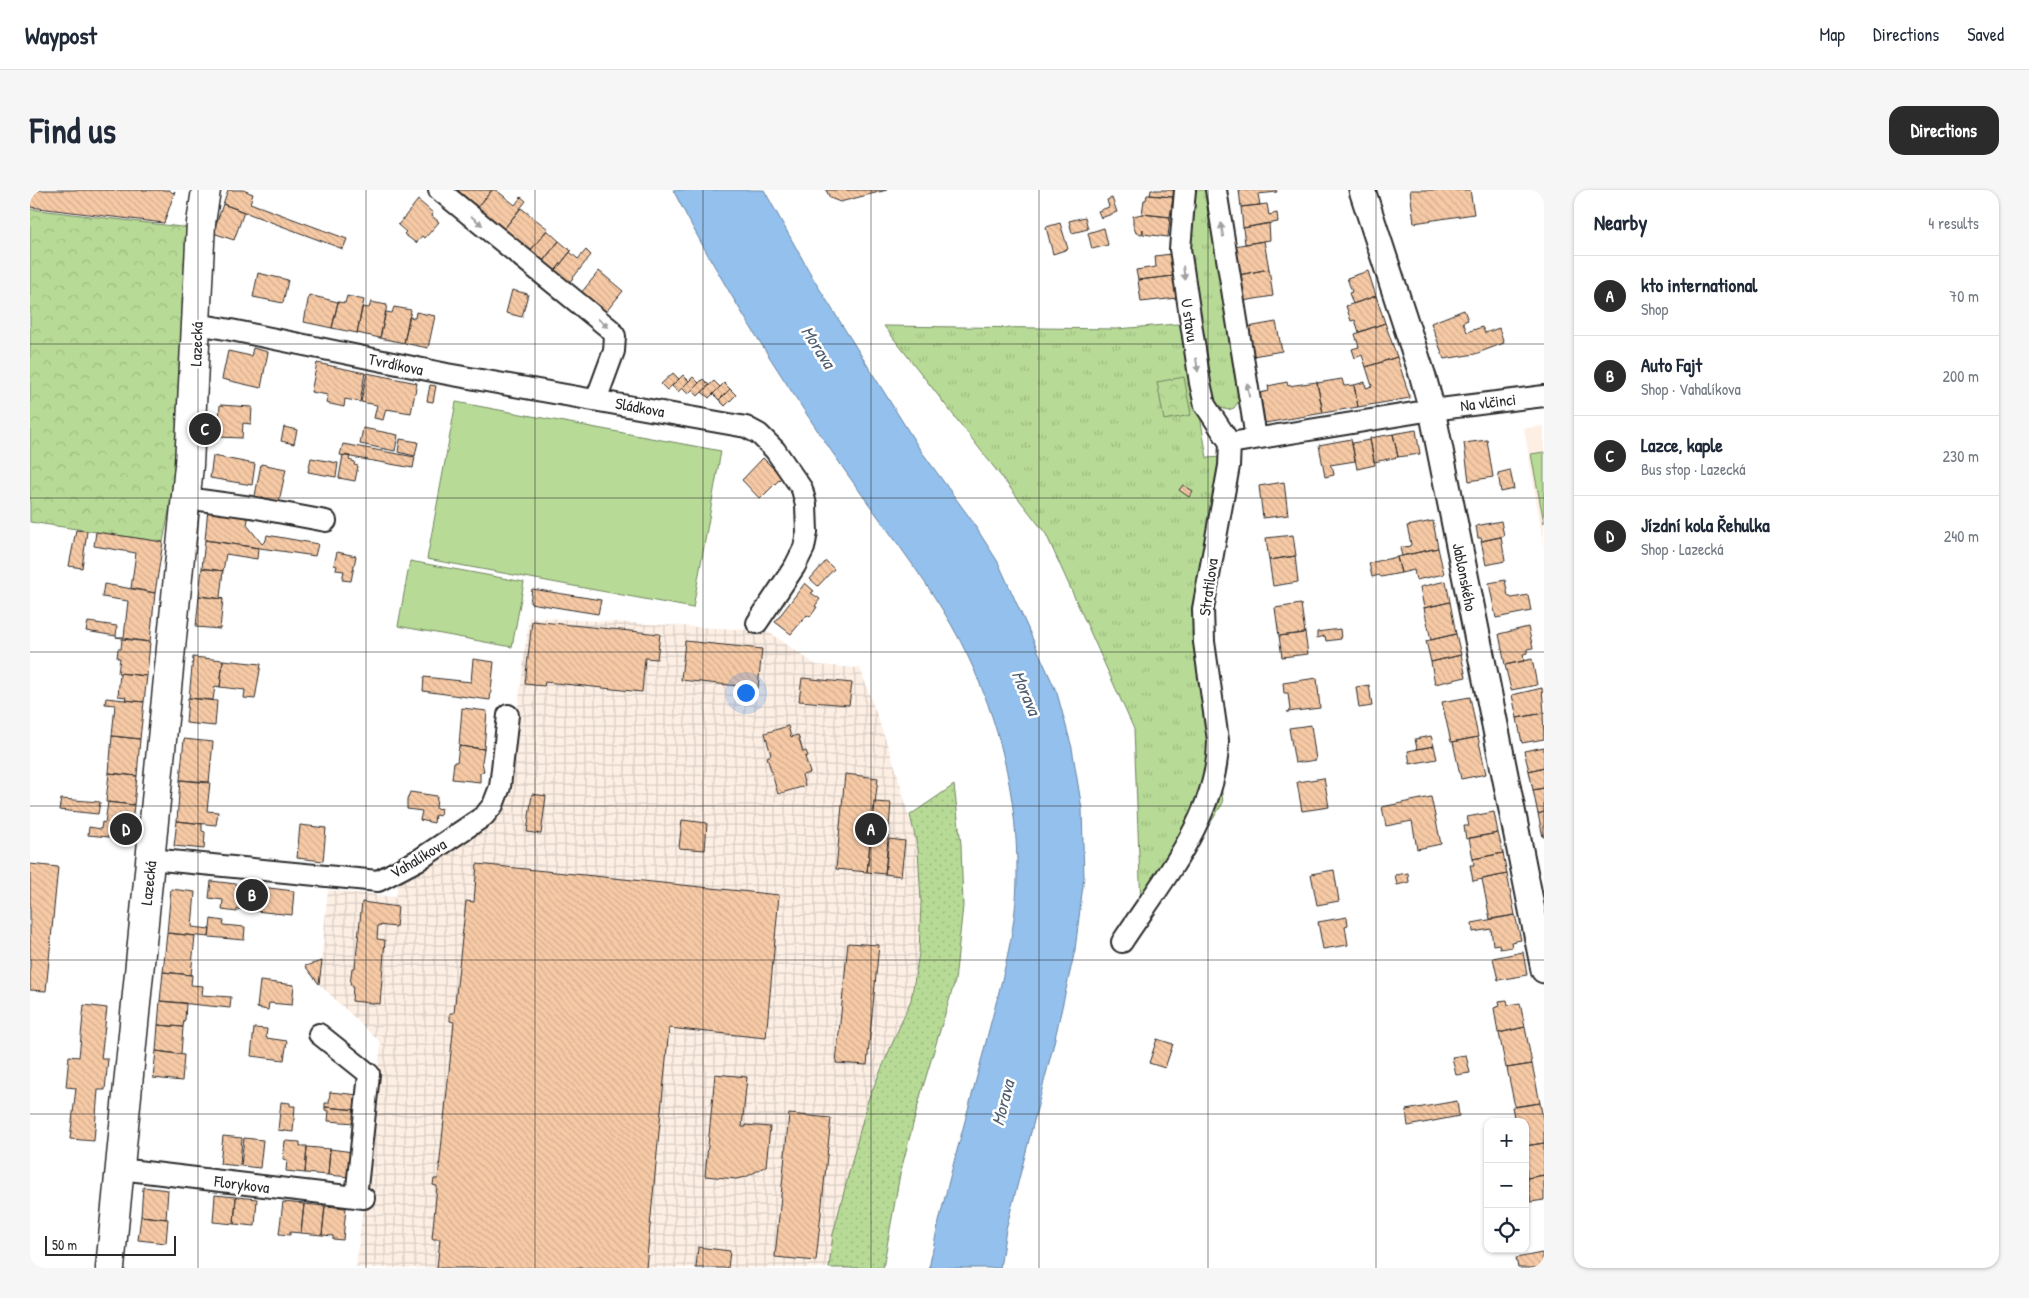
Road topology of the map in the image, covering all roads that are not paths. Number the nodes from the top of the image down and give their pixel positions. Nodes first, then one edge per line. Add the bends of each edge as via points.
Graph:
1 (206, 190) edge
2 (439, 190) edge
3 (1185, 190) edge
4 (1216, 190) edge
5 (1362, 190) edge
6 (197, 324) junction
7 (1544, 396) edge
8 (596, 400) junction
9 (1432, 410) junction
10 (1256, 438) junction
11 (1230, 443) junction
12 (186, 498) junction
13 (326, 521) dead end
14 (757, 623) dead end
15 (508, 715) dead end
16 (150, 859) junction
17 (1122, 942) dead end
18 (1544, 970) edge
19 (319, 1034) dead end
20 (120, 1169) junction
21 (110, 1268) edge

1 - 6 main road, Lazecká via 201,223
2 -> 8 street, Sládkova via 610,329 615,336 614,351
3 -> 11 street, U stavu via 1180,249 1200,383 1205,405
10 -> 4 street
5 - 9 street, Jablonského
6 - 8 street, Tvrdíkova
6 - 12 main road, Lazecká
7 - 9 street, Na vlčinci
8 - 14 street, Sládkova via 746,427 759,434 775,450 802,489 807,532 795,566
9 - 10 street
9 - 18 street, Jablonského
10 - 11 street
11 - 17 street, Stratilova via 1229,466 1203,609 1204,642 1218,740 1209,796 1194,829
12 - 13 street
12 - 16 main road, Lazecká
15 - 16 street, Vahalíkova via 500,787 489,811 420,859 378,881
16 - 20 main road, Lazecká
19 - 20 street, Florykova via 369,1074 360,1198
20 - 21 main road, Lazecká

